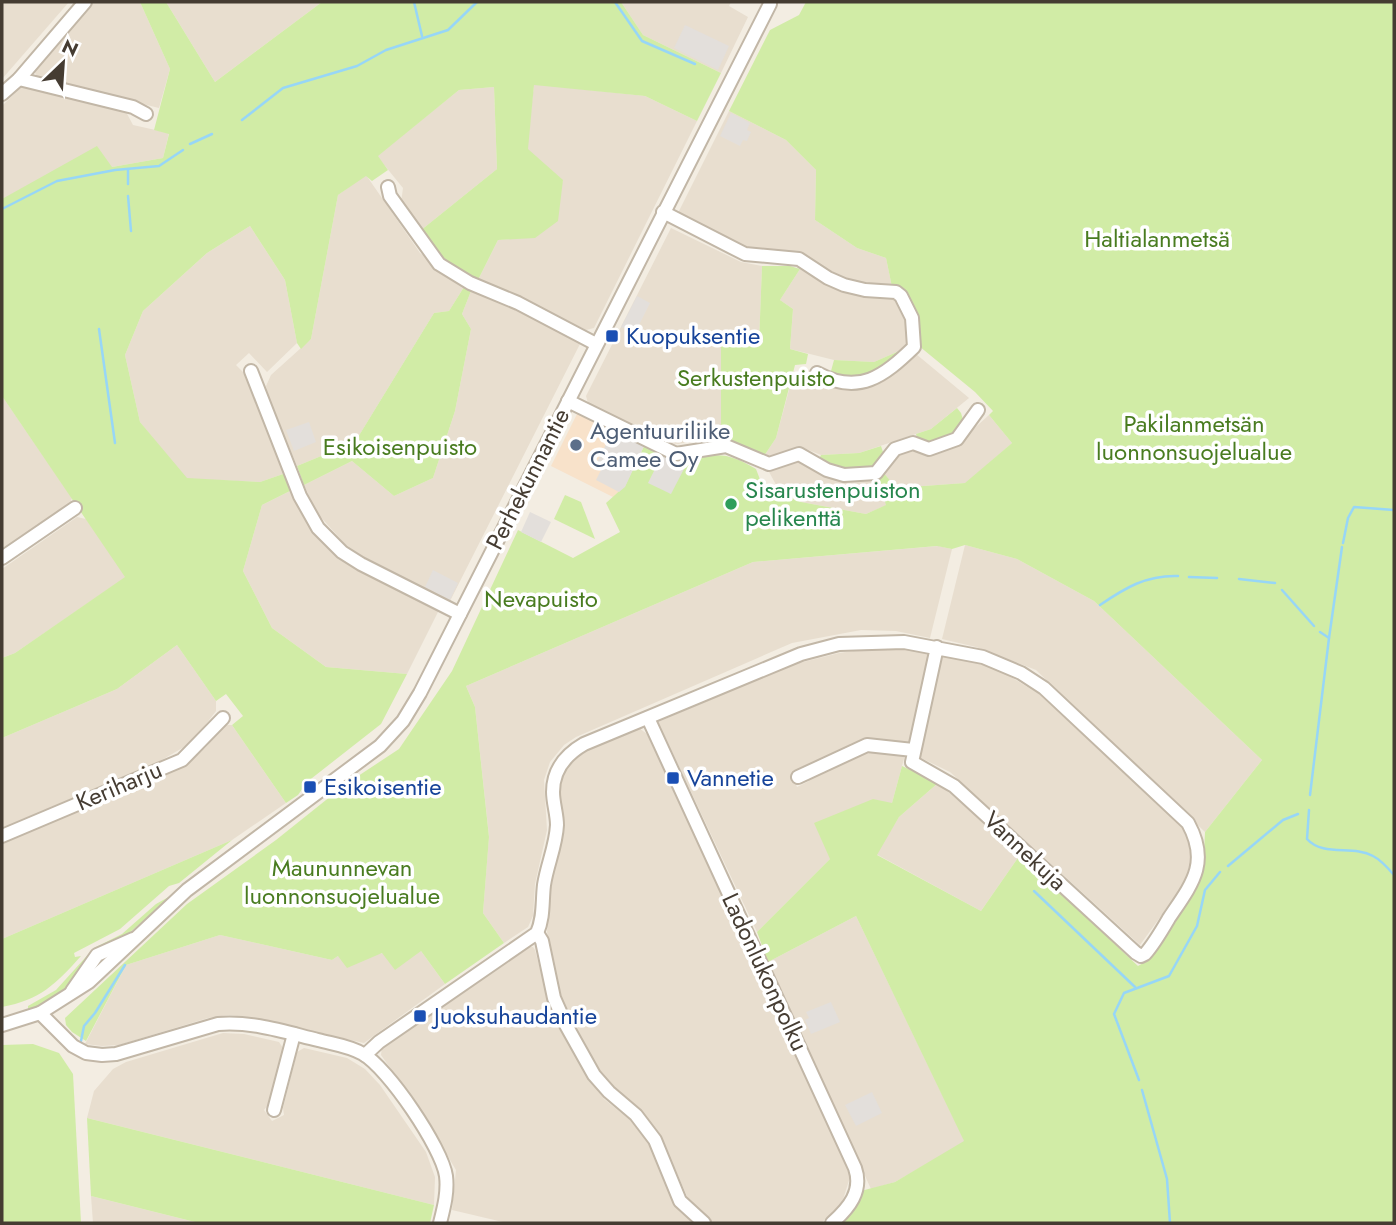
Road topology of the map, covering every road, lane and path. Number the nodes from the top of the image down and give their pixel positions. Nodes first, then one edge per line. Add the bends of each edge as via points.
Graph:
1 (85, 2) edge
2 (773, 2) edge
3 (19, 79) junction
4 (2, 94) edge
5 (146, 114) dead end
6 (388, 187) dead end
7 (663, 212) junction
8 (596, 344) junction
9 (251, 371) dead end
10 (817, 373) dead end
11 (568, 401) junction
12 (978, 410) dead end
13 (75, 508) dead end
14 (2, 558) edge
15 (460, 614) junction
16 (937, 648) junction
17 (223, 718) dead end
18 (648, 718) junction
19 (913, 750) junction
20 (798, 777) dead end
21 (2, 836) edge
22 (537, 933) junction
23 (40, 1013) junction
24 (2, 1025) edge
25 (294, 1034) junction
26 (365, 1055) junction
27 (274, 1110) dead end
28 (440, 1223) edge
29 (704, 1223) edge
30 (832, 1223) edge

1 - 3 street
2 - 7 street, Perhekunnantie
3 - 4 street
3 - 5 street
6 - 8 street via 439,264
7 - 8 street, Perhekunnantie
7 - 10 street via 745,254 799,259 835,282 901,296 912,318 914,347 889,371 860,384 829,380
8 - 11 street, Perhekunnantie
9 - 15 street via 300,496 318,528 361,564
11 - 12 street via 676,454 726,446 769,464 799,454 847,475 876,473 895,449 913,443 929,449 957,439
11 - 15 street, Perhekunnantie
13 - 14 street
15 - 23 street, Perhekunnantie via 415,703 388,738 187,890 89,982
16 - 18 street via 889,641 819,648
16 - 19 street
16 - 19 street, Vannekuja via 995,660 1044,688 1188,823 1199,848 1195,878 1141,956 954,786 912,762
17 - 21 street, Keriharju via 182,760
18 - 22 street via 584,744 566,756 557,771 553,792 557,826
18 - 30 street, Ladonlukonpolku via 858,1175 852,1201
19 - 20 street via 867,745
22 - 26 street
22 - 29 street via 565,1025 594,1074 655,1140 680,1201
23 - 24 street, Perhekunnantie
23 - 25 street via 73,1046 102,1055 218,1024 250,1024
25 - 26 street
25 - 27 street
26 - 28 street via 382,1070 439,1152 446,1175

